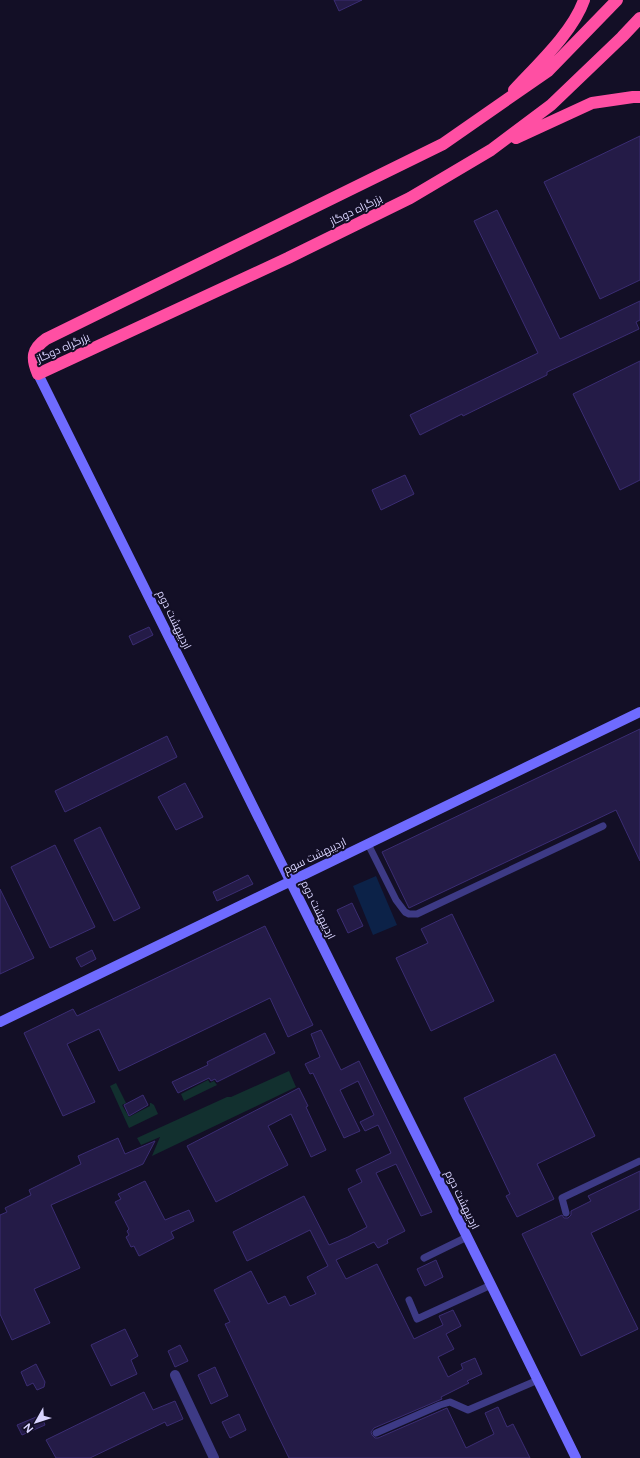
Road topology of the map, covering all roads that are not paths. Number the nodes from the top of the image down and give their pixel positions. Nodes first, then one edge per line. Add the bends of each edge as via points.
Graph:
1 (584, 0) edge
2 (617, 0) edge
3 (640, 18) edge
4 (640, 97) edge
5 (498, 107) junction
6 (491, 150) junction
7 (38, 374) junction
8 (640, 712) edge
9 (603, 826) dead end
10 (368, 844) junction
11 (291, 881) junction
12 (0, 1022) edge
13 (640, 1161) edge
14 (566, 1213) dead end
15 (467, 1237) junction
16 (424, 1258) dead end
17 (491, 1285) junction
18 (409, 1300) dead end
19 (175, 1375) dead end
20 (538, 1380) junction
21 (376, 1433) dead end
22 (214, 1458) edge
23 (576, 1458) edge

1 - 5 highway via 560,39
2 - 5 highway, بزرگراه دوگاز via 548,71
3 - 6 highway, بزرگراه دوگاز via 551,105
4 - 6 highway via 592,103
5 - 7 highway, بزرگراه دوگاز via 436,147 46,339 37,345 34,354 34,366
6 - 7 highway, بزرگراه دوگاز via 410,198 288,258
7 - 11 street, اردیبهشت دوم
8 - 10 street, اردیبهشت سوم
9 - 10 lane via 417,914 405,912
10 - 11 street, اردیبهشت سوم
11 - 12 street, اردیبهشت سوم
11 - 15 street, اردیبهشت دوم
13 - 14 lane via 562,1198
15 - 16 lane
15 - 17 street, اردیبهشت دوم
17 - 18 lane via 417,1319
17 - 20 street, اردیبهشت دوم
19 - 22 street
20 - 21 lane via 468,1410 450,1402
20 - 23 street, اردیبهشت دوم

